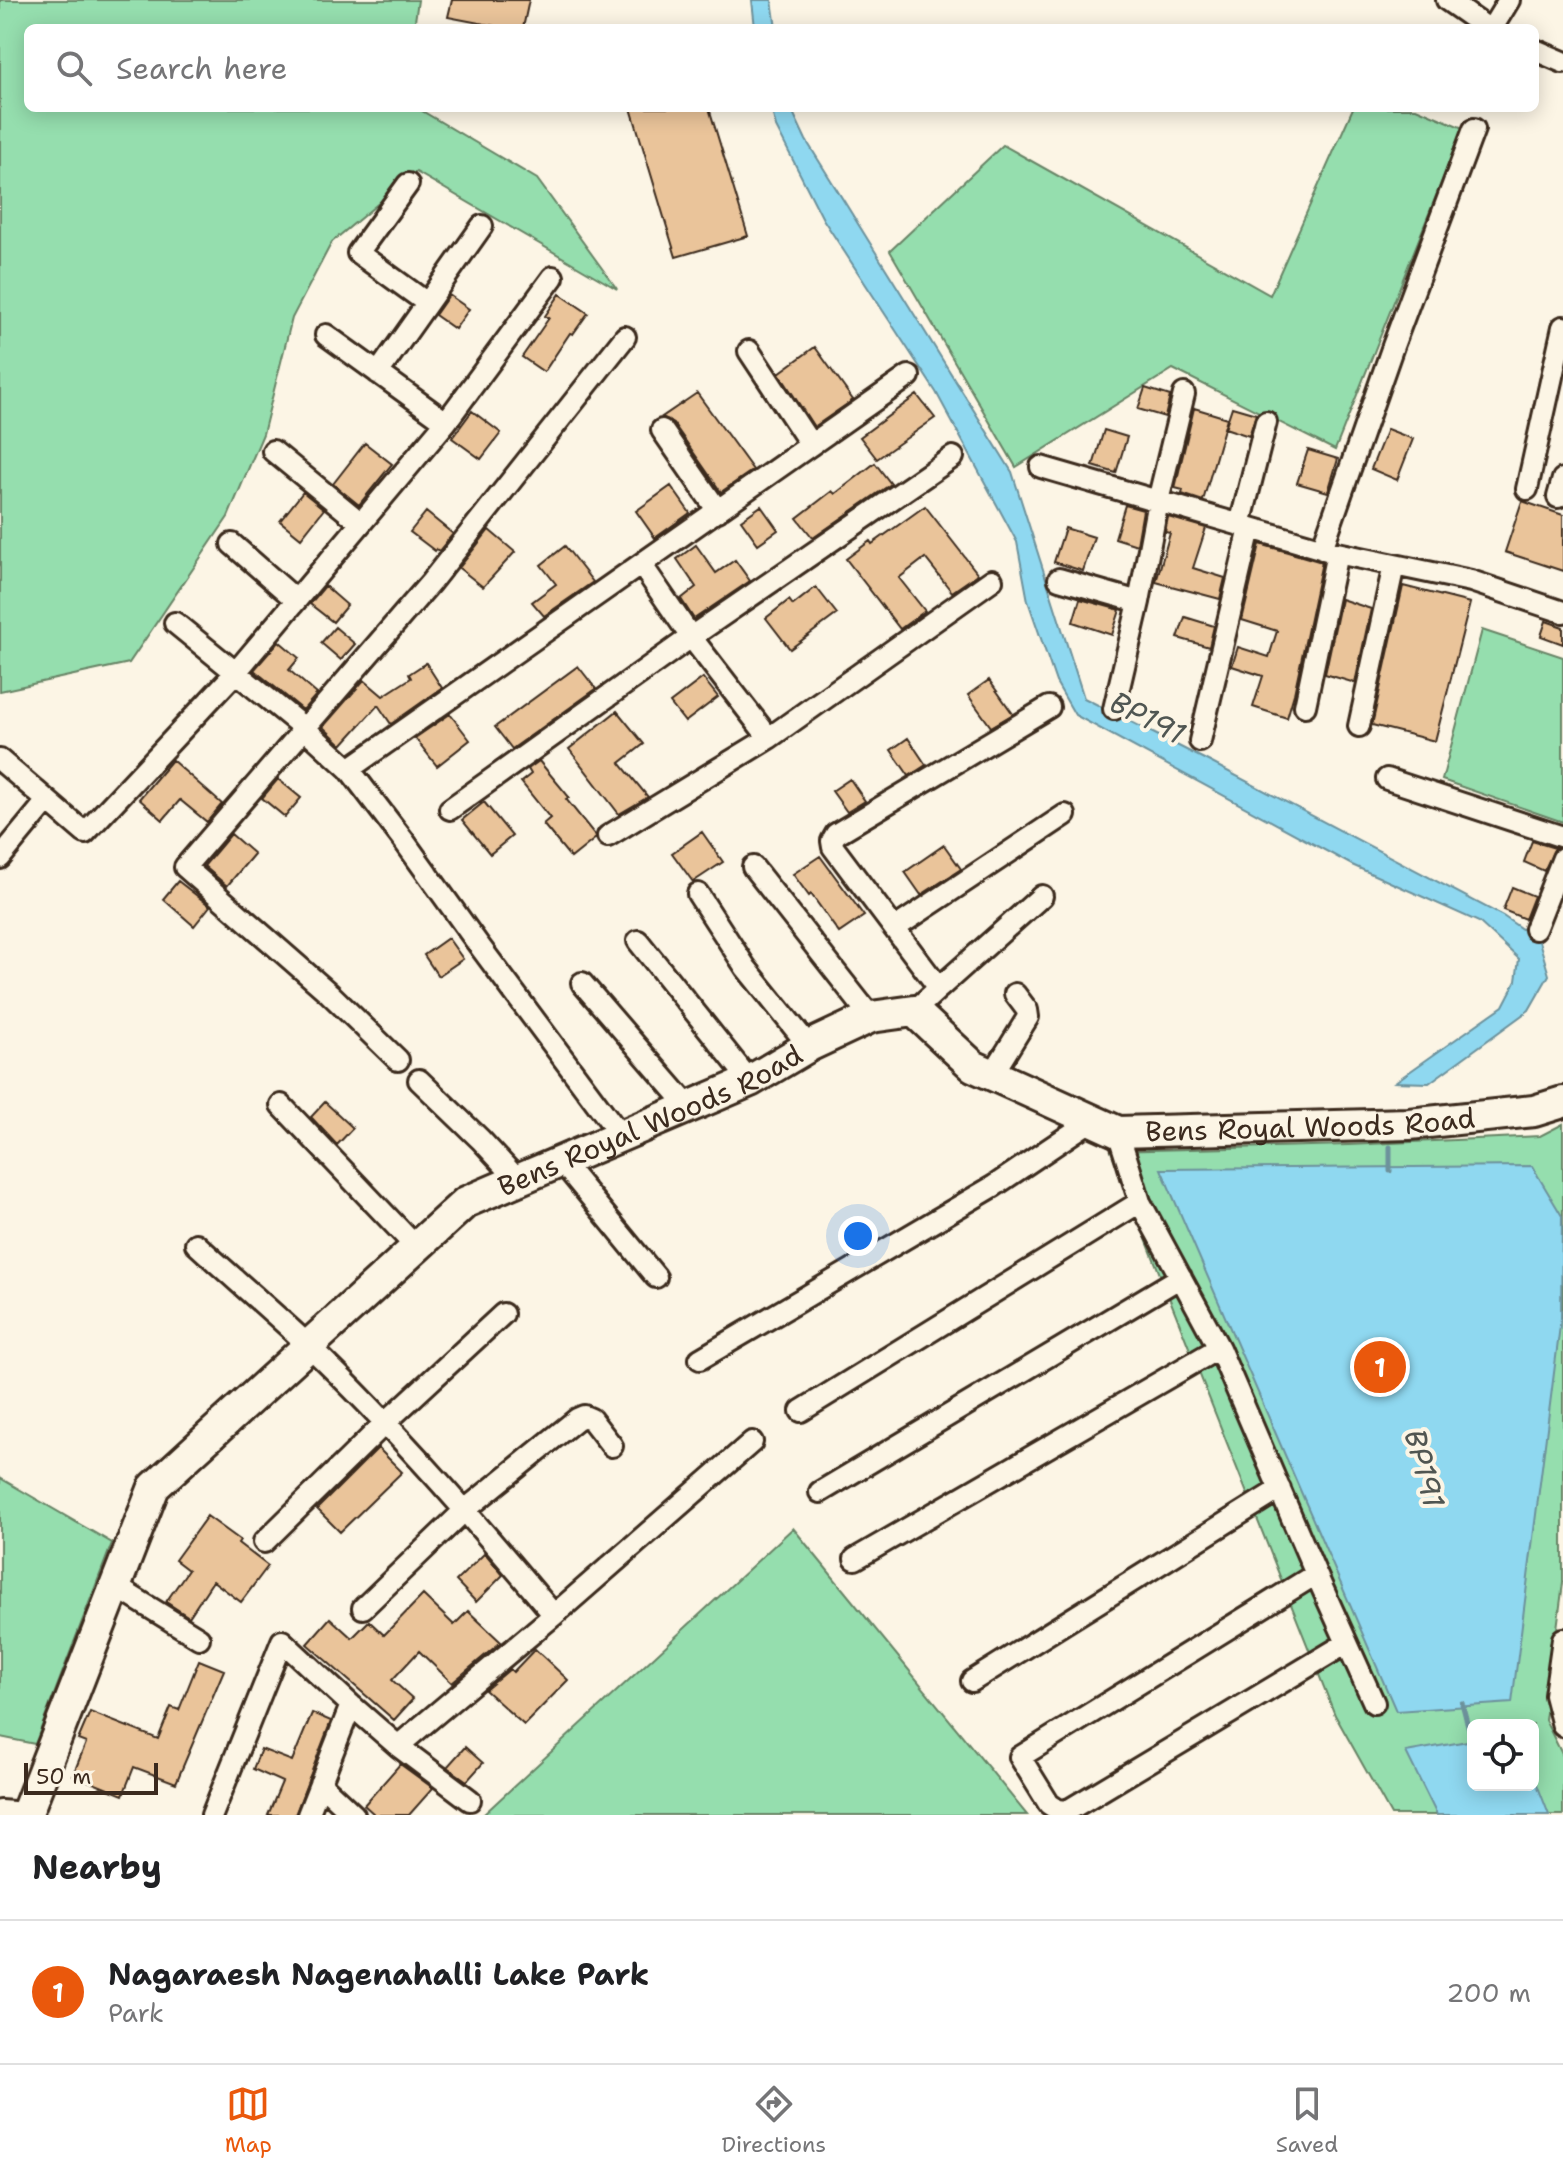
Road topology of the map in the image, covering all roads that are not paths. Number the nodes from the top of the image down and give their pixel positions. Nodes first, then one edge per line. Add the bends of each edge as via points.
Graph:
1 (1447, 0) edge
2 (1509, 0) edge
3 (1484, 24) edge
4 (1493, 24) edge
5 (1539, 52) edge
6 (1563, 62) edge
7 (1474, 129) dead end
8 (408, 184) dead end
9 (482, 226) dead end
10 (553, 277) dead end
11 (427, 303) junction
12 (1563, 327) edge
13 (326, 335) dead end
14 (625, 337) dead end
15 (749, 351) dead end
16 (378, 373) junction
17 (909, 376) dead end
18 (1184, 394) dead end
19 (446, 422) junction
20 (1266, 422) dead end
21 (662, 430) dead end
22 (811, 445) junction
23 (273, 451) dead end
24 (953, 457) dead end
25 (1041, 467) dead end
26 (1527, 489) dead end
27 (1158, 501) junction
28 (718, 511) junction
29 (361, 523) junction
30 (1245, 527) junction
31 (232, 544) dead end
32 (1329, 551) junction
33 (641, 564) junction
34 (1394, 565) junction
35 (1059, 579) dead end
36 (992, 580) dead end
37 (296, 600) junction
38 (1139, 602) junction
39 (1563, 612) edge
40 (175, 623) dead end
41 (691, 637) junction
42 (236, 672) junction
43 (1305, 706) dead end
44 (1049, 707) dead end
45 (1114, 709) dead end
46 (1359, 726) dead end
47 (304, 728) junction
48 (769, 738) junction
49 (1200, 741) dead end
50 (0, 760) edge
51 (349, 769) junction
52 (1387, 779) dead end
53 (47, 801) junction
54 (450, 809) dead end
55 (1065, 815) dead end
56 (608, 836) dead end
57 (1563, 837) edge
58 (0, 858) edge
59 (1563, 858) edge
60 (753, 867) dead end
61 (698, 894) dead end
62 (1042, 896) dead end
63 (895, 928) junction
64 (1535, 929) dead end
65 (638, 941) dead end
66 (582, 983) dead end
67 (939, 988) junction
68 (1015, 994) dead end
69 (914, 1011) junction
70 (871, 1017) junction
71 (809, 1046) junction
72 (398, 1060) dead end
73 (992, 1075) junction
74 (419, 1080) dead end
75 (750, 1081) junction
76 (1563, 1102) edge
77 (281, 1105) dead end
78 (689, 1107) junction
79 (1105, 1126) junction
80 (621, 1136) junction
81 (561, 1161) junction
82 (518, 1180) junction
83 (1140, 1202) junction
84 (196, 1244) dead end
85 (416, 1247) junction
86 (656, 1277) dead end
87 (1181, 1277) junction
88 (503, 1314) dead end
89 (309, 1346) junction
90 (1219, 1348) junction
91 (700, 1359) dead end
92 (801, 1411) dead end
93 (385, 1423) junction
94 (752, 1442) dead end
95 (612, 1446) dead end
96 (1280, 1489) junction
97 (820, 1492) dead end
98 (465, 1510) junction
99 (264, 1542) dead end
100 (855, 1559) dead end
101 (1316, 1574) junction
102 (115, 1586) junction
103 (363, 1608) dead end
104 (554, 1615) junction
105 (199, 1638) dead end
106 (1563, 1639) edge
107 (1347, 1643) junction
108 (972, 1681) dead end
109 (1374, 1703) dead end
110 (351, 1705) junction
111 (1563, 1726) edge
112 (398, 1746) junction
113 (320, 1783) junction
114 (470, 1800) dead end
115 (17, 1813) edge
116 (212, 1815) edge
117 (308, 1815) edge
118 (354, 1815) edge

1 - 3 street
2 - 4 street
5 - 6 street
7 - 32 street via 1393,346
8 - 11 street via 358,253
9 - 11 street
10 - 19 street
11 - 16 street
12 - 26 street
13 - 16 street
14 - 47 street via 431,582
15 - 22 street
16 - 19 street
17 - 22 street
18 - 27 street
19 - 29 street
20 - 30 street
21 - 28 street
22 - 28 street
23 - 29 street
24 - 41 street
25 - 27 street
27 - 30 street
27 - 38 street
28 - 33 street
29 - 37 street
30 - 32 street
30 - 49 street
31 - 37 street
32 - 34 street
32 - 43 street
33 - 41 street
33 - 51 street
34 - 39 street via 1471,581
34 - 46 street
35 - 38 street
36 - 48 street
37 - 42 street
38 - 45 street
40 - 42 street
41 - 48 street
41 - 54 street
42 - 47 street
42 - 53 street via 85,833
44 - 63 street via 836,834 833,847
47 - 51 street
47 - 72 street via 185,867
48 - 56 street
50 - 53 street
51 - 80 street
52 - 57 street
53 - 58 street
55 - 63 street
59 - 64 street
60 - 70 street
61 - 71 street via 746,968
62 - 67 street
63 - 67 street
65 - 75 street
66 - 78 street
67 - 69 street
68 - 73 street via 1028,1017
69 - 70 street, Bens Royal Woods Road
69 - 73 street, Bens Royal Woods Road via 973,1066
70 - 71 street, Bens Royal Woods Road
71 - 75 street, Bens Royal Woods Road
73 - 79 street, Bens Royal Woods Road
74 - 82 street
75 - 78 street, Bens Royal Woods Road
76 - 79 street, Bens Royal Woods Road via 1534,1111 1409,1124
77 - 85 street
78 - 80 street, Bens Royal Woods Road
79 - 83 street
79 - 91 street
80 - 81 street, Bens Royal Woods Road
81 - 82 street, Bens Royal Woods Road
81 - 86 street
82 - 85 street, Bens Royal Woods Road via 466,1202
83 - 87 street
83 - 92 street
84 - 89 street
85 - 89 street, Bens Royal Woods Road
87 - 90 street
87 - 97 street
88 - 93 street
89 - 93 street
89 - 102 street, Bens Royal Woods Road via 154,1487
90 - 96 street
90 - 100 street
93 - 98 street
93 - 99 street
94 - 104 street
95 - 98 street via 591,1419 577,1419
96 - 101 street
96 - 108 street
98 - 103 street
98 - 104 street
101 - 107 street
101 - 107 street via 1020,1757 1049,1804 1067,1811
102 - 105 street
102 - 115 street, Bens Royal Woods Road
104 - 112 street
106 - 111 street via 1555,1695
107 - 109 street
110 - 112 street
110 - 113 street
110 - 116 street via 282,1641
112 - 114 street
113 - 117 street
113 - 118 street

